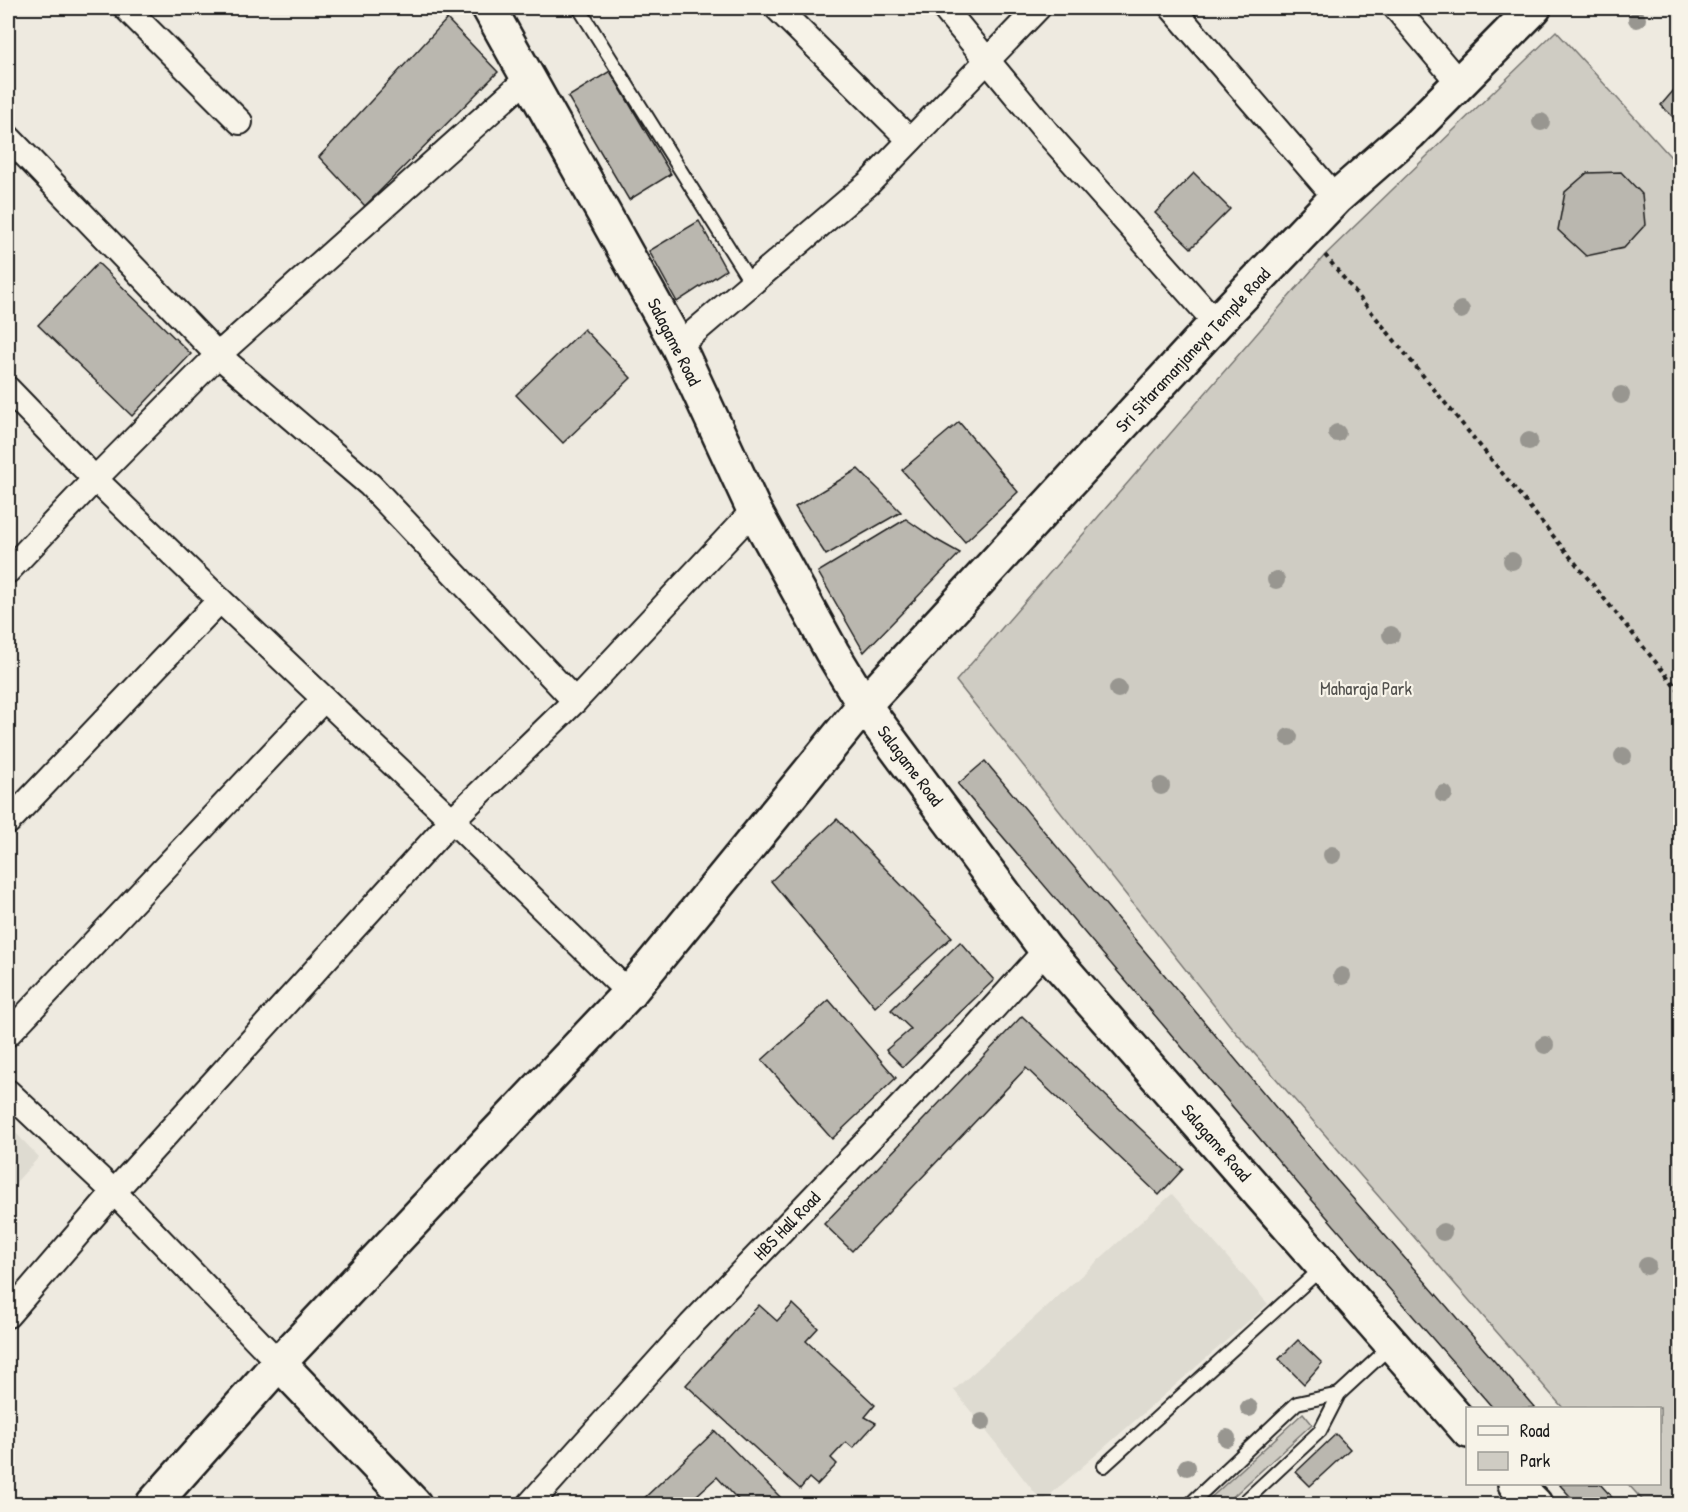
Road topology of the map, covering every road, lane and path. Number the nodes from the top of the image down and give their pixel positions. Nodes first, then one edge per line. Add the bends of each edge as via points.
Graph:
1 (126, 8) edge
2 (579, 8) edge
3 (777, 8) edge
4 (944, 8) edge
5 (1038, 8) edge
6 (1172, 8) edge
7 (1396, 8) edge
8 (1534, 8) edge
9 (494, 10) edge
10 (987, 59) junction
11 (528, 78) junction
12 (1459, 83) junction
13 (240, 122) dead end
14 (8, 137) edge
15 (910, 140) junction
16 (1336, 198) junction
17 (1305, 230) junction
18 (751, 283) junction
19 (1216, 323) junction
20 (678, 346) junction
21 (218, 355) junction
22 (8, 388) edge
23 (95, 479) junction
24 (754, 510) junction
25 (8, 571) edge
26 (220, 600) junction
27 (1680, 692) edge
28 (324, 699) junction
29 (575, 701) junction
30 (864, 705) junction
31 (452, 820) junction
32 (8, 822) edge
33 (1047, 950) junction
34 (629, 993) junction
35 (8, 1034) edge
36 (8, 1092) edge
37 (114, 1192) junction
38 (1324, 1267) junction
39 (8, 1315) edge
40 (1392, 1345) junction
41 (279, 1363) junction
42 (1339, 1394) junction
43 (1466, 1430) edge
44 (1104, 1466) dead end
45 (1516, 1485) edge
46 (399, 1499) edge
47 (153, 1504) edge
48 (530, 1504) edge
49 (1190, 1504) edge
50 (1242, 1504) edge
51 (1535, 1504) edge

1 - 13 street
2 - 18 lane
3 - 15 street
4 - 10 street
5 - 10 street
6 - 16 street
7 - 12 street
8 - 12 street, Sri Sitaramanjaneya Temple Road
9 - 11 street, Salagame Road
10 - 15 street
10 - 19 street
11 - 20 street, Salagame Road
11 - 21 street
12 - 16 street, Sri Sitaramanjaneya Temple Road via 1410,133
14 - 21 street
15 - 18 street via 868,183
16 - 17 street, Sri Sitaramanjaneya Temple Road
17 - 19 street, Sri Sitaramanjaneya Temple Road
17 - 27 path
18 - 20 street
19 - 30 street, Sri Sitaramanjaneya Temple Road
20 - 24 street, Salagame Road
21 - 23 street
21 - 29 street via 370,485
22 - 23 street
23 - 25 street
23 - 26 street
24 - 29 street
24 - 30 street, Salagame Road
26 - 28 street
26 - 32 street
28 - 31 street
28 - 35 street
29 - 31 street
30 - 33 street, Salagame Road
30 - 34 street, Sri Sitaramanjaneya Temple Road
31 - 34 street
31 - 37 street
33 - 38 street, Salagame Road
33 - 48 street, HBS Hall Road via 691,1325
34 - 41 street, Sri Sitaramanjaneya Temple Road
36 - 37 street
37 - 39 street
37 - 41 street
38 - 40 street, Salagame Road
38 - 44 lane
40 - 42 lane
40 - 43 street, Salagame Road
41 - 46 street
41 - 47 street, Sri Sitaramanjaneya Temple Road
42 - 49 lane via 1297,1403
42 - 50 lane via 1320,1431
45 - 51 street

